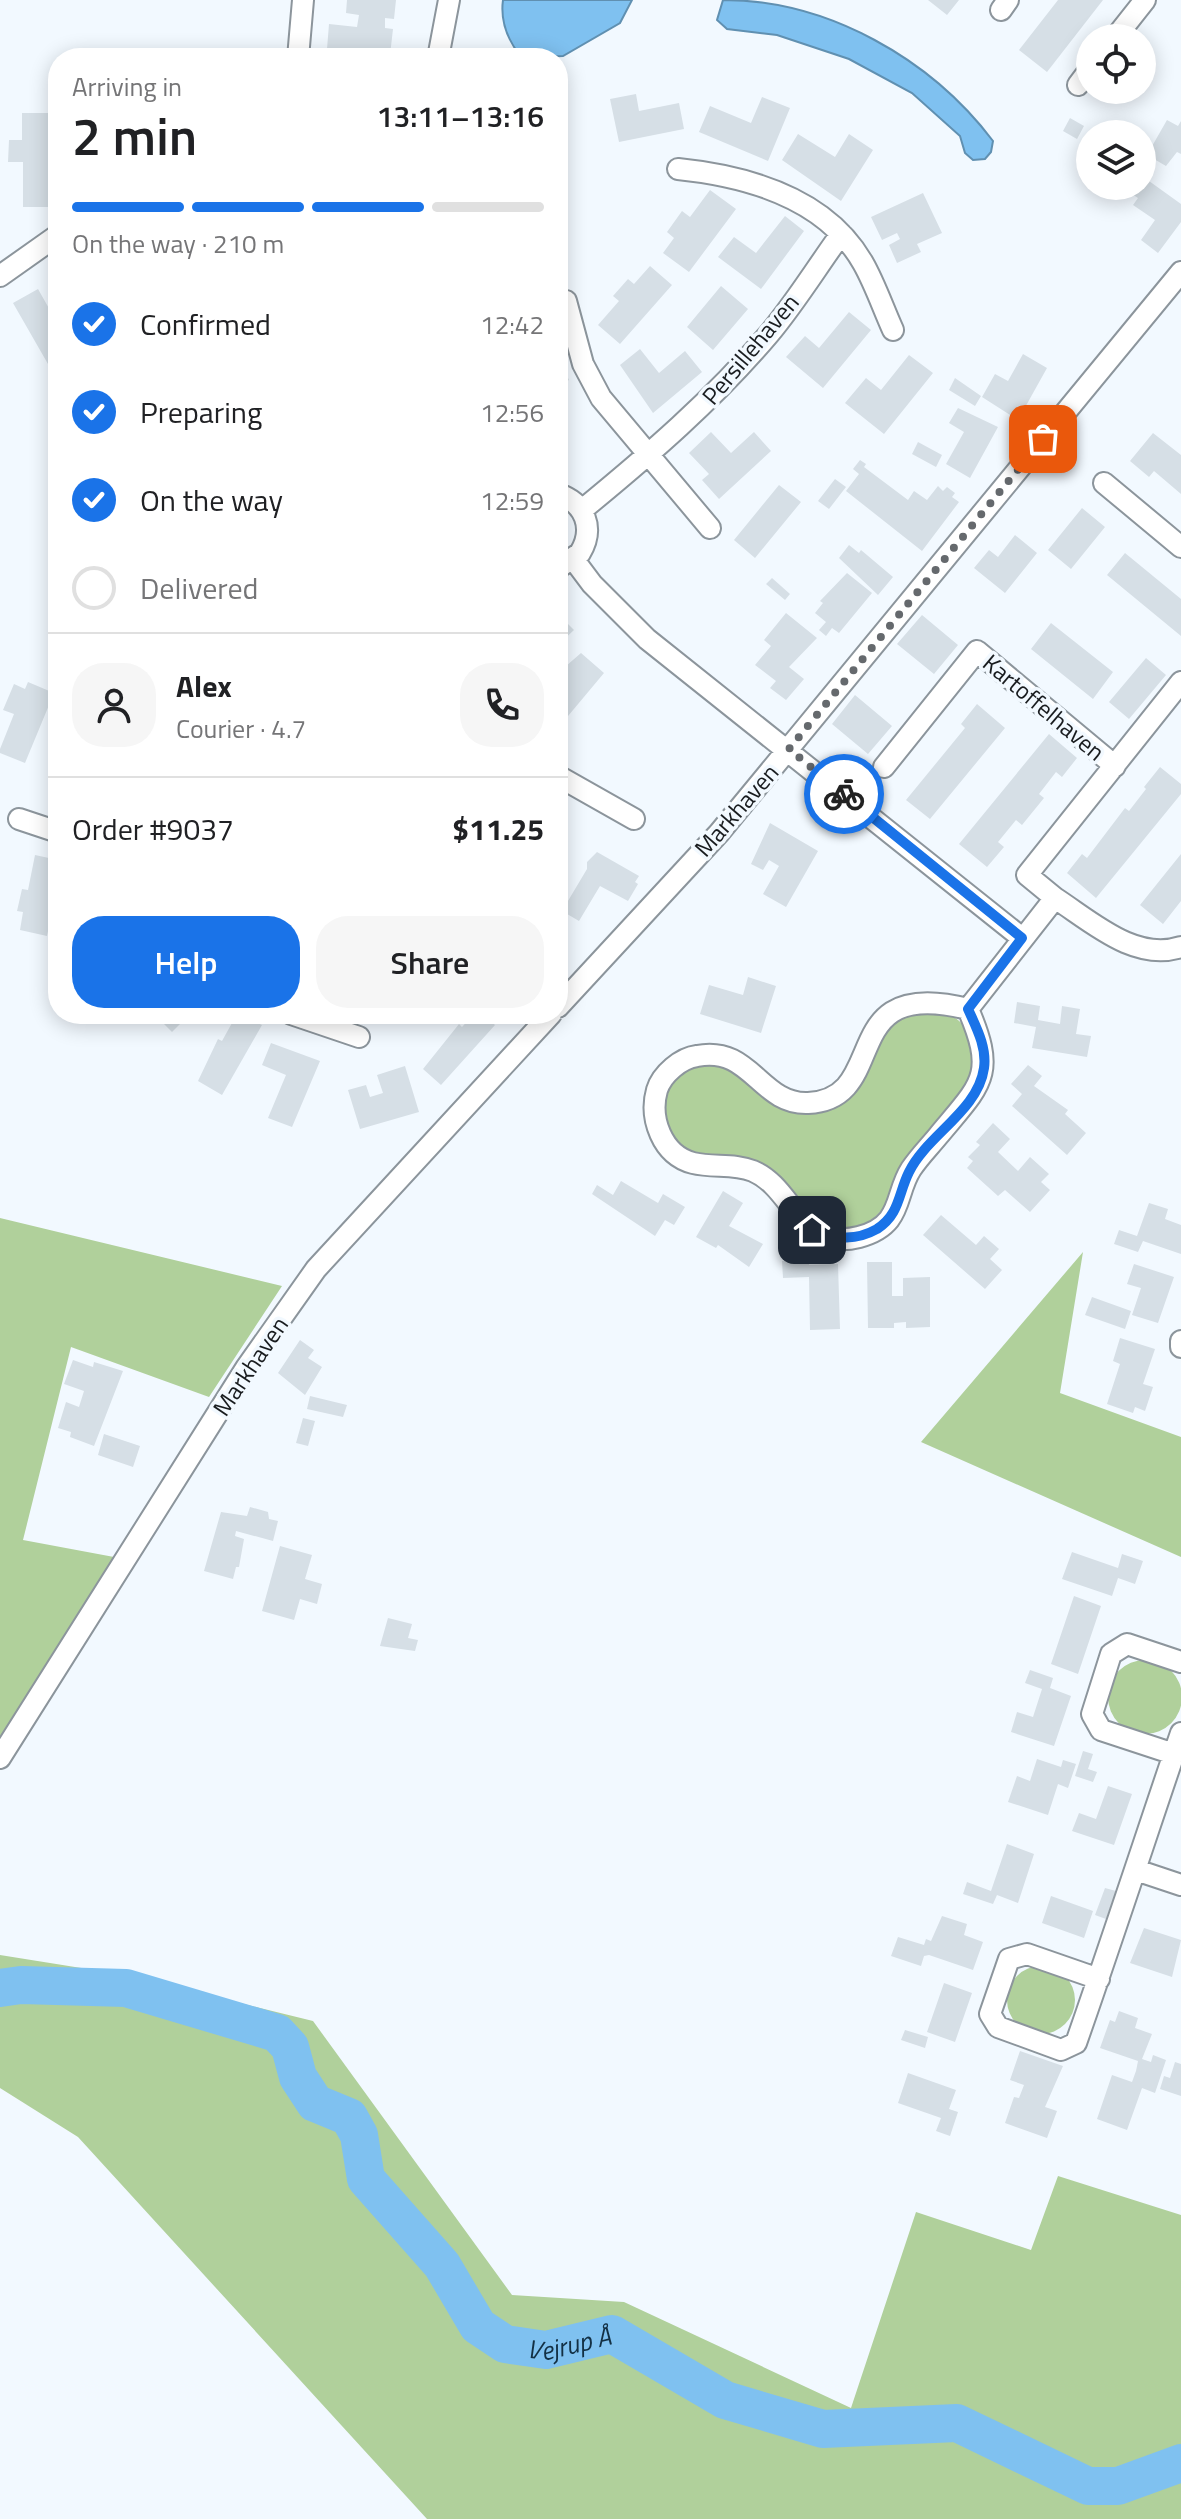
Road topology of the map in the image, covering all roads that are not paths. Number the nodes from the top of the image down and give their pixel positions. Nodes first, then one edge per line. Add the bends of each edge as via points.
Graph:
1 (303, 0) edge
2 (449, 0) edge
3 (1145, 0) edge
4 (1126, 24) edge
5 (299, 48) edge
6 (440, 48) edge
7 (678, 169) dead end
8 (841, 234) junction
9 (48, 242) edge
10 (1181, 272) edge
11 (0, 276) edge
12 (568, 308) edge
13 (893, 330) dead end
14 (649, 456) junction
15 (1104, 483) dead end
16 (568, 501) edge
17 (582, 510) junction
18 (710, 528) dead end
19 (1181, 547) edge
20 (568, 561) edge
21 (568, 566) edge
22 (1181, 682) edge
23 (789, 749) junction
24 (1115, 766) junction
25 (884, 767) dead end
26 (568, 782) edge
27 (19, 819) dead end
28 (634, 819) dead end
29 (48, 829) edge
30 (1055, 898) junction
31 (1022, 938) junction
32 (1181, 947) edge
33 (568, 996) edge
34 (968, 1009) junction
35 (321, 1024) edge
36 (542, 1024) edge
37 (359, 1037) dead end
38 (1181, 1662) edge
39 (1181, 1733) edge
40 (1174, 1754) junction
41 (0, 1758) edge
42 (1136, 1870) junction
43 (1181, 1885) edge
44 (1099, 1979) junction

1 - 5 street
2 - 6 street
3 - 4 street
7 - 8 street via 746,181 792,198
8 - 13 street via 863,262
8 - 14 street, Persillehaven via 771,332
9 - 11 street
10 - 23 street, Markhaven
12 - 14 street via 583,364 601,398
14 - 17 street, Persillehaven
14 - 18 street
15 - 19 street
16 - 17 street
17 - 20 street via 587,537
21 - 23 street via 647,639
22 - 24 street, Kartoffelhaven
23 - 31 street
23 - 33 street, Markhaven
24 - 25 street, Kartoffelhaven via 977,651
24 - 30 street, Kartoffelhaven via 1027,875
26 - 28 street
27 - 29 street
30 - 31 street
30 - 32 street, Kartoffelhaven via 1124,942 1151,950
31 - 34 street
34 - 34 street via 983,1047 984,1069 975,1092 909,1171 895,1213 860,1237 844,1239 812,1230 777,1188 755,1171 691,1163 674,1152 656,1122 653,1104 660,1082 693,1056 721,1054 742,1063 769,1089 806,1103 843,1090 857,1072 872,1029 887,1013 910,1003
35 - 37 street
36 - 41 street, Markhaven via 316,1269 246,1368
38 - 40 street via 1127,1644 1111,1654 1092,1714 1101,1730
39 - 40 street
40 - 42 street
42 - 43 street
42 - 44 street
44 - 44 street via 1076,2043 1061,2050 998,2027 990,2014 1009,1959 1027,1954

